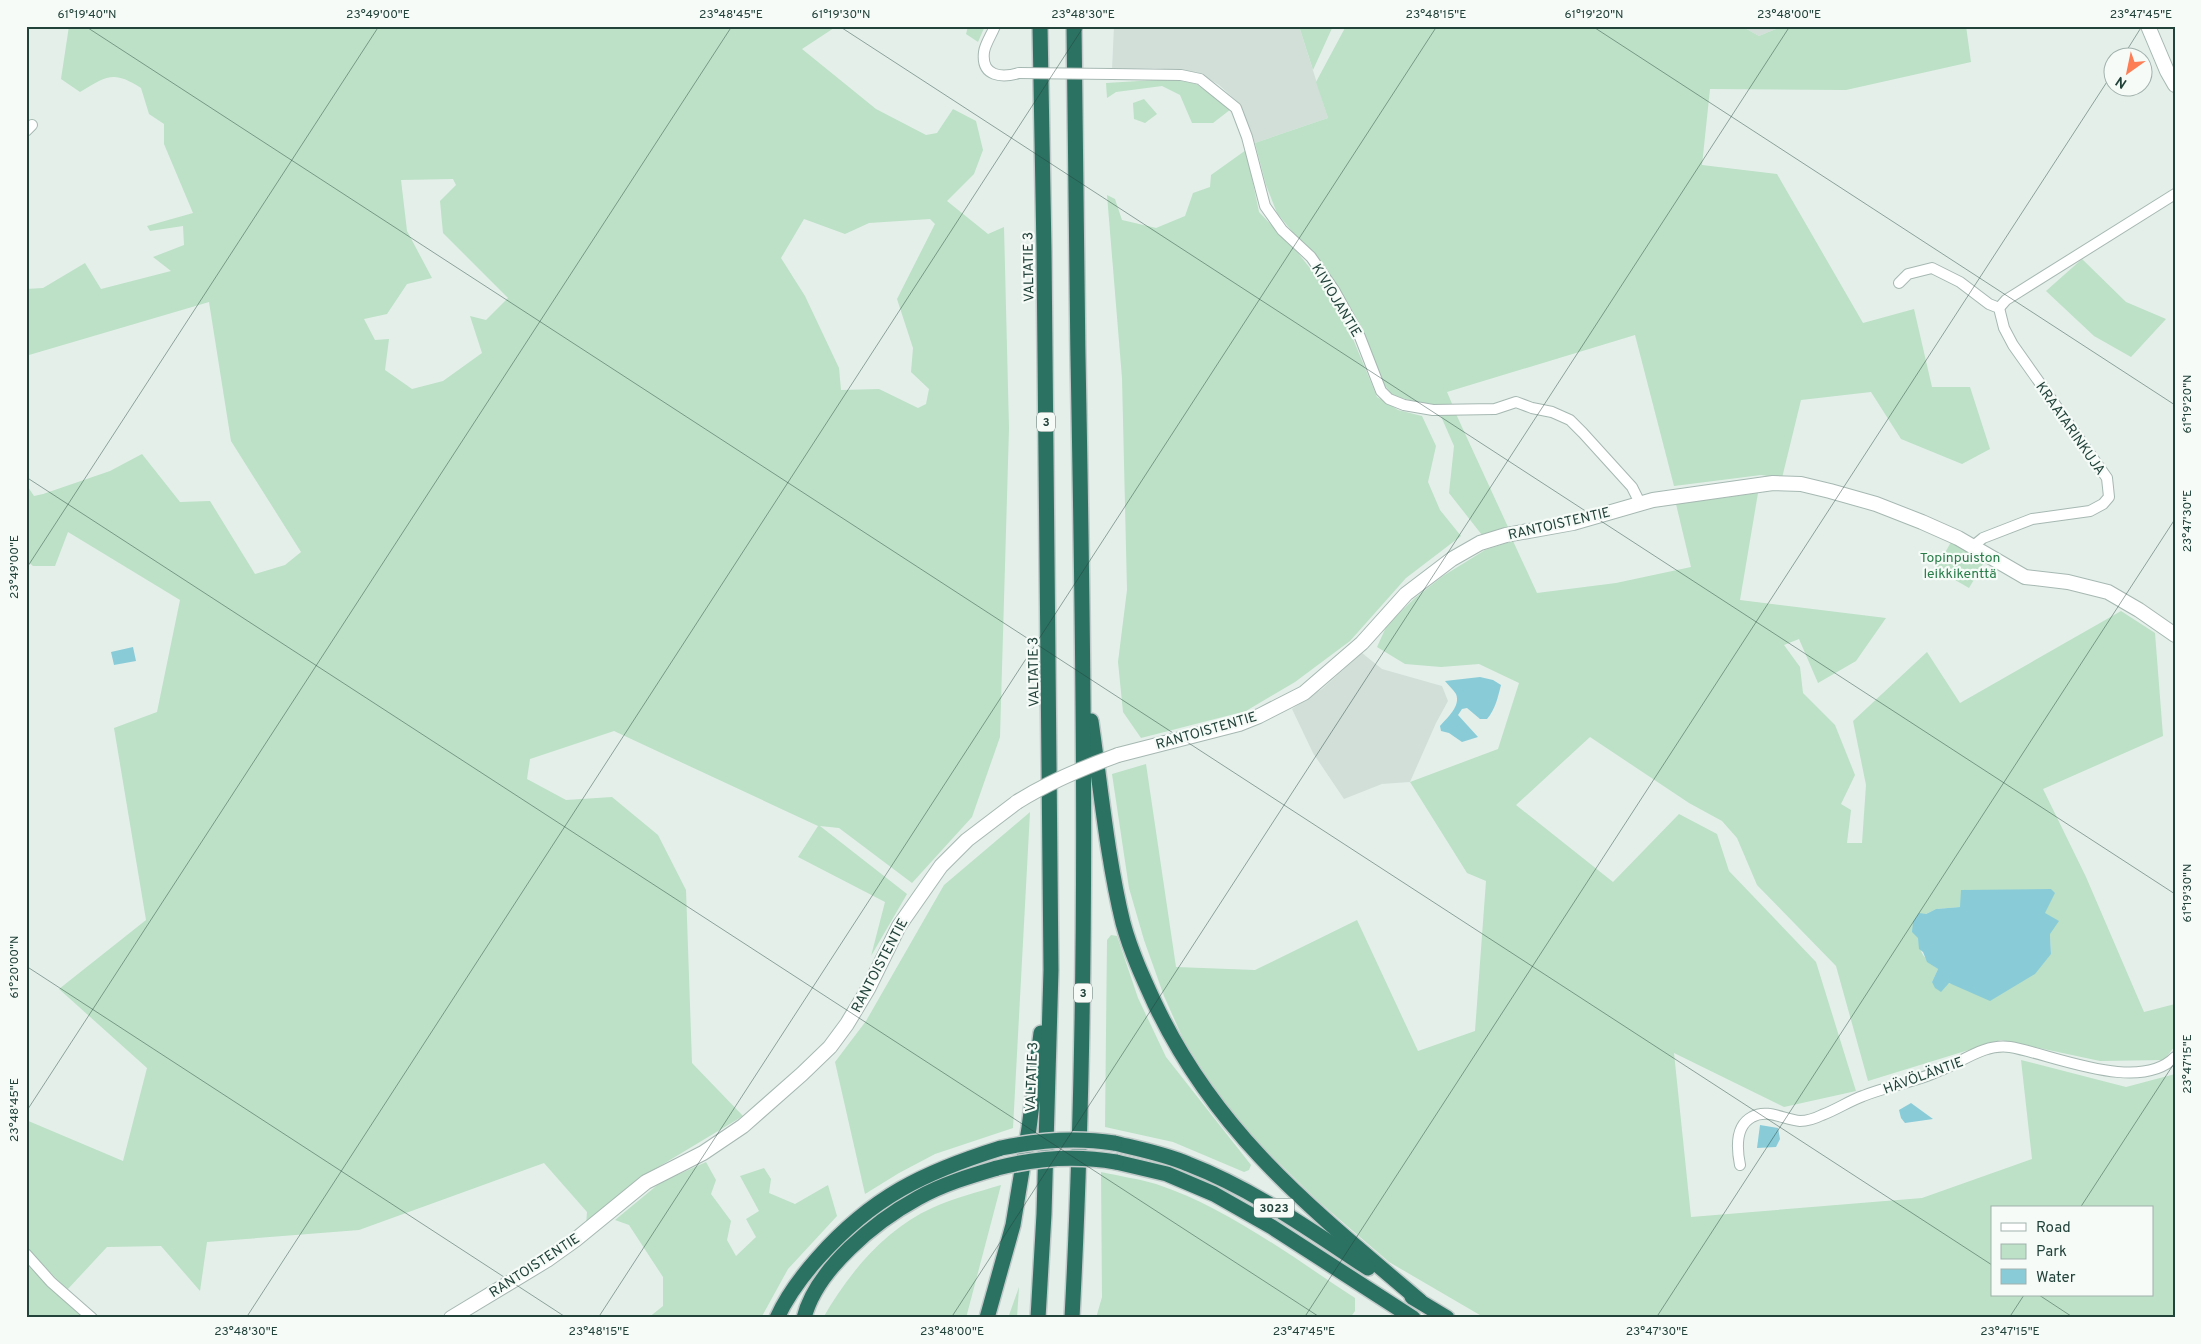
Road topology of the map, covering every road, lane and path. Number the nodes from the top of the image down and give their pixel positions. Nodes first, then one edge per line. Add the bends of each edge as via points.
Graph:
1 (995, 26) edge
2 (1040, 26) edge
3 (1074, 26) edge
4 (2148, 26) edge
5 (2175, 85) edge
6 (2175, 194) edge
7 (1899, 283) dead end
8 (1999, 308) junction
9 (1640, 503) junction
10 (1972, 547) junction
11 (2175, 635) edge
12 (1084, 668) junction
13 (1051, 970) junction
14 (2175, 1057) edge
15 (1740, 1166) dead end
16 (26, 1254) edge
17 (1420, 1302) junction
18 (92, 1318) edge
19 (452, 1318) edge
20 (777, 1318) edge
21 (804, 1318) edge
22 (987, 1318) edge
23 (1038, 1318) edge
24 (1072, 1318) edge
25 (1413, 1318) edge
26 (1447, 1318) edge

1 - 9 street, KIVIOJANTIE, bridge via 984,51 988,68 996,75 1181,75 1200,79 1236,108 1265,206 1282,230 1311,257 1334,290 1360,337 1381,391 1404,405 1433,410 1495,410 1516,402 1552,412 1570,420 1583,432 1632,488
2 - 13 highway, VALTATIE 3 / 3
3 - 12 highway, 3
4 - 5 street
6 - 8 street via 2006,300
7 - 8 street via 1908,274 1932,268
8 - 10 street, KRAATARINKUJA via 2013,345 2107,478 2109,497 2090,511 2032,519 1983,538
9 - 10 street, RANTOISTENTIE via 1773,483 1801,484 1876,504
9 - 19 street, RANTOISTENTIE, bridge via 1573,523 1480,543 1452,559 1406,594 1362,643 1304,693 1238,724 1118,755 1072,772 1017,802 967,840 941,866 899,926 847,1024 830,1047 796,1080 743,1126 702,1153 646,1182 554,1255
10 - 11 street, RANTOISTENTIE via 2025,577 2068,582 2108,592
12 - 17 highway via 1113,874 1124,925 1139,971 1176,1047 1222,1114 1257,1155 1320,1217
12 - 24 highway, 3 via 1083,1033
13 - 22 highway via 1030,1128 1013,1225
13 - 23 highway, VALTATIE 3 / 3
14 - 15 street, HÄVÖLÄNTIE via 2144,1071 2121,1072 2064,1062 2010,1047 1984,1049 1938,1072 1864,1096 1802,1121 1766,1113 1752,1117 1744,1124 1739,1136
16 - 18 street via 51,1282
17 - 20 highway, 3023, bridge via 1274,1208 1187,1163 1095,1140 1038,1140 961,1160 931,1172 881,1200 844,1230 805,1273
17 - 26 highway, 3023
21 - 25 highway, 3023, bridge via 812,1295 829,1270 886,1220 926,1194 997,1168 1038,1160 1072,1158 1116,1162 1168,1174 1214,1194 1272,1227

